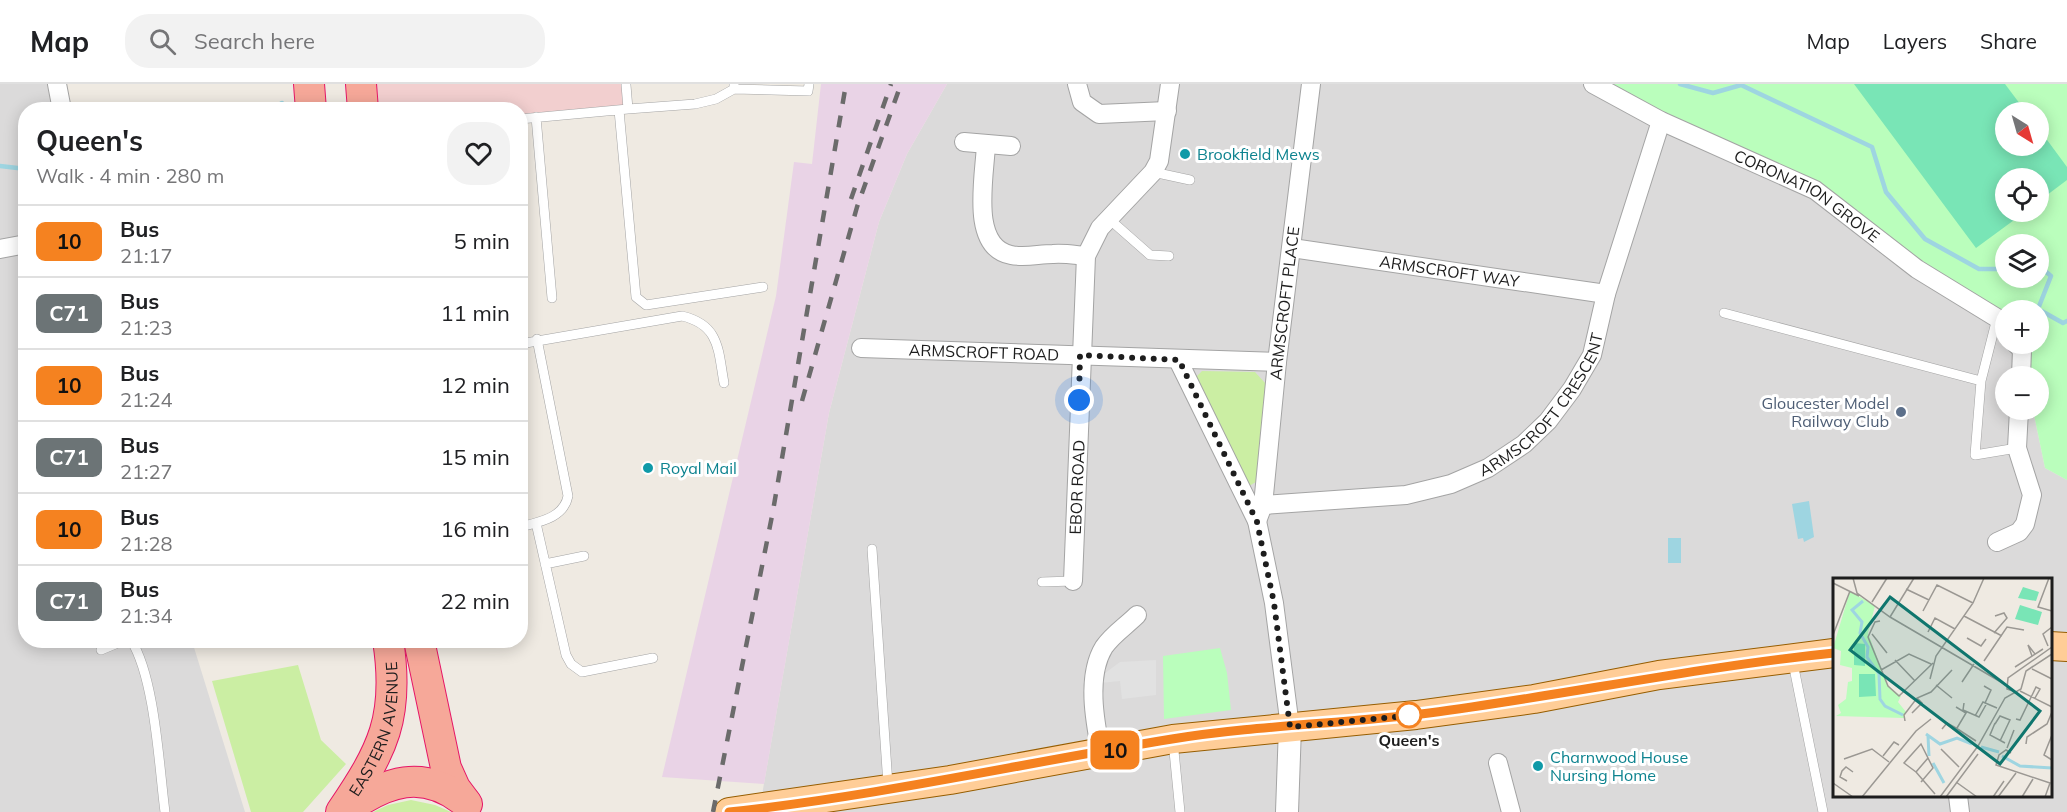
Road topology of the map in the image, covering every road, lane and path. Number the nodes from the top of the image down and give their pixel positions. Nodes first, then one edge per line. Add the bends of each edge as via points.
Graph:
1 (57, 84) edge
2 (309, 84) edge
3 (362, 84) edge
4 (809, 84) edge
5 (1077, 84) edge
6 (1170, 84) edge
7 (1311, 84) edge
8 (1593, 84) edge
9 (626, 85) edge
10 (734, 86) edge
11 (60, 102) edge
12 (310, 102) edge
13 (363, 102) edge
14 (624, 110) junction
15 (1167, 111) junction
16 (536, 117) junction
17 (528, 118) edge
18 (1661, 122) junction
19 (964, 142) dead end
20 (986, 144) junction
21 (1011, 146) dead end
22 (1153, 172) junction
23 (1190, 180) dead end
24 (1108, 218) junction
25 (18, 246) edge
26 (1292, 248) junction
27 (0, 249) edge
28 (1086, 256) junction
29 (1169, 256) dead end
30 (763, 287) dead end
31 (1606, 294) junction
32 (552, 298) dead end
33 (1724, 313) dead end
34 (1995, 320) edge
35 (537, 339) junction
36 (1995, 341) edge
37 (528, 342) edge
38 (861, 348) dead end
39 (1080, 355) junction
40 (1179, 360) junction
41 (1277, 362) junction
42 (1981, 381) junction
43 (724, 383) dead end
44 (2018, 420) edge
45 (2017, 448) junction
46 (1260, 514) junction
47 (536, 523) junction
48 (528, 525) edge
49 (1997, 542) dead end
50 (872, 549) dead end
51 (584, 556) dead end
52 (545, 564) junction
53 (1073, 581) joint
54 (1042, 582) dead end
55 (1137, 615) dead end
56 (2052, 646) edge
57 (2067, 647) edge
58 (105, 648) edge
59 (136, 648) edge
60 (389, 648) edge
61 (421, 648) edge
62 (100, 650) dead end
63 (1833, 653) edge
64 (1792, 657) junction
65 (653, 658) dead end
66 (1290, 727) junction
67 (1173, 739) junction
68 (1101, 753) junction
69 (1498, 763) dead end
70 (889, 790) junction
71 (1958, 797) edge
72 (474, 809) edge
73 (165, 812) edge
74 (342, 812) edge
75 (729, 812) edge
76 (1180, 812) edge
77 (1287, 812) edge
78 (1511, 812) edge
79 (1823, 812) edge
80 (1960, 812) edge

1 - 11 street
2 - 12 highway
3 - 13 highway
4 - 10 lane via 808,91
5 - 15 street via 1082,102 1099,114
6 - 15 street
7 - 26 street, ARMSCROFT PLACE
8 - 18 street, CORONATION GROVE
9 - 14 lane
10 - 14 lane via 716,99 694,104
14 - 16 lane
14 - 30 lane via 636,297 646,305
15 - 22 street via 1159,161
16 - 17 lane
16 - 32 lane
18 - 31 street, ARMSCROFT CRESCENT
18 - 34 street, CORONATION GROVE via 1815,190 1917,269
19 - 20 street
20 - 21 street
20 - 28 street via 983,228 989,243 1012,255
22 - 23 lane
22 - 24 street
24 - 28 street
24 - 29 lane via 1150,255
25 - 27 street
26 - 31 street, ARMSCROFT WAY
26 - 41 street, ARMSCROFT PLACE
28 - 39 street, EBOR ROAD
31 - 46 street, ARMSCROFT CRESCENT via 1592,355 1572,389 1524,444 1488,468 1451,484 1406,495
33 - 42 lane
35 - 37 lane
35 - 43 lane via 655,319 690,318 698,320 717,342
35 - 47 lane via 568,496 562,509
36 - 42 lane
38 - 39 street, ARMSCROFT ROAD
39 - 40 street, ARMSCROFT ROAD
39 - 53 street, EBOR ROAD
40 - 41 street, ARMSCROFT ROAD
40 - 46 street
41 - 46 street, ARMSCROFT PLACE
42 - 45 lane via 1975,455
44 - 45 street
45 - 49 street via 2031,484 2030,510 2019,532
46 - 66 street
47 - 48 lane
47 - 52 lane
50 - 70 lane
51 - 52 lane
52 - 65 lane via 566,655 576,669 588,672
53 - 54 lane
55 - 68 street via 1103,649 1097,669 1094,694
56 - 57 main road
58 - 62 lane
59 - 73 lane via 146,677
60 - 74 highway, EASTERN AVENUE via 393,683 388,724 372,763
61 - 72 highway via 446,768 455,788
63 - 64 main road
64 - 66 main road via 1659,675 1522,701
64 - 79 lane
66 - 67 main road
66 - 77 street
67 - 68 main road
67 - 76 lane
68 - 70 main road
69 - 78 street
70 - 75 main road
71 - 80 street
72 - 74 highway via 442,787 414,781 389,785

